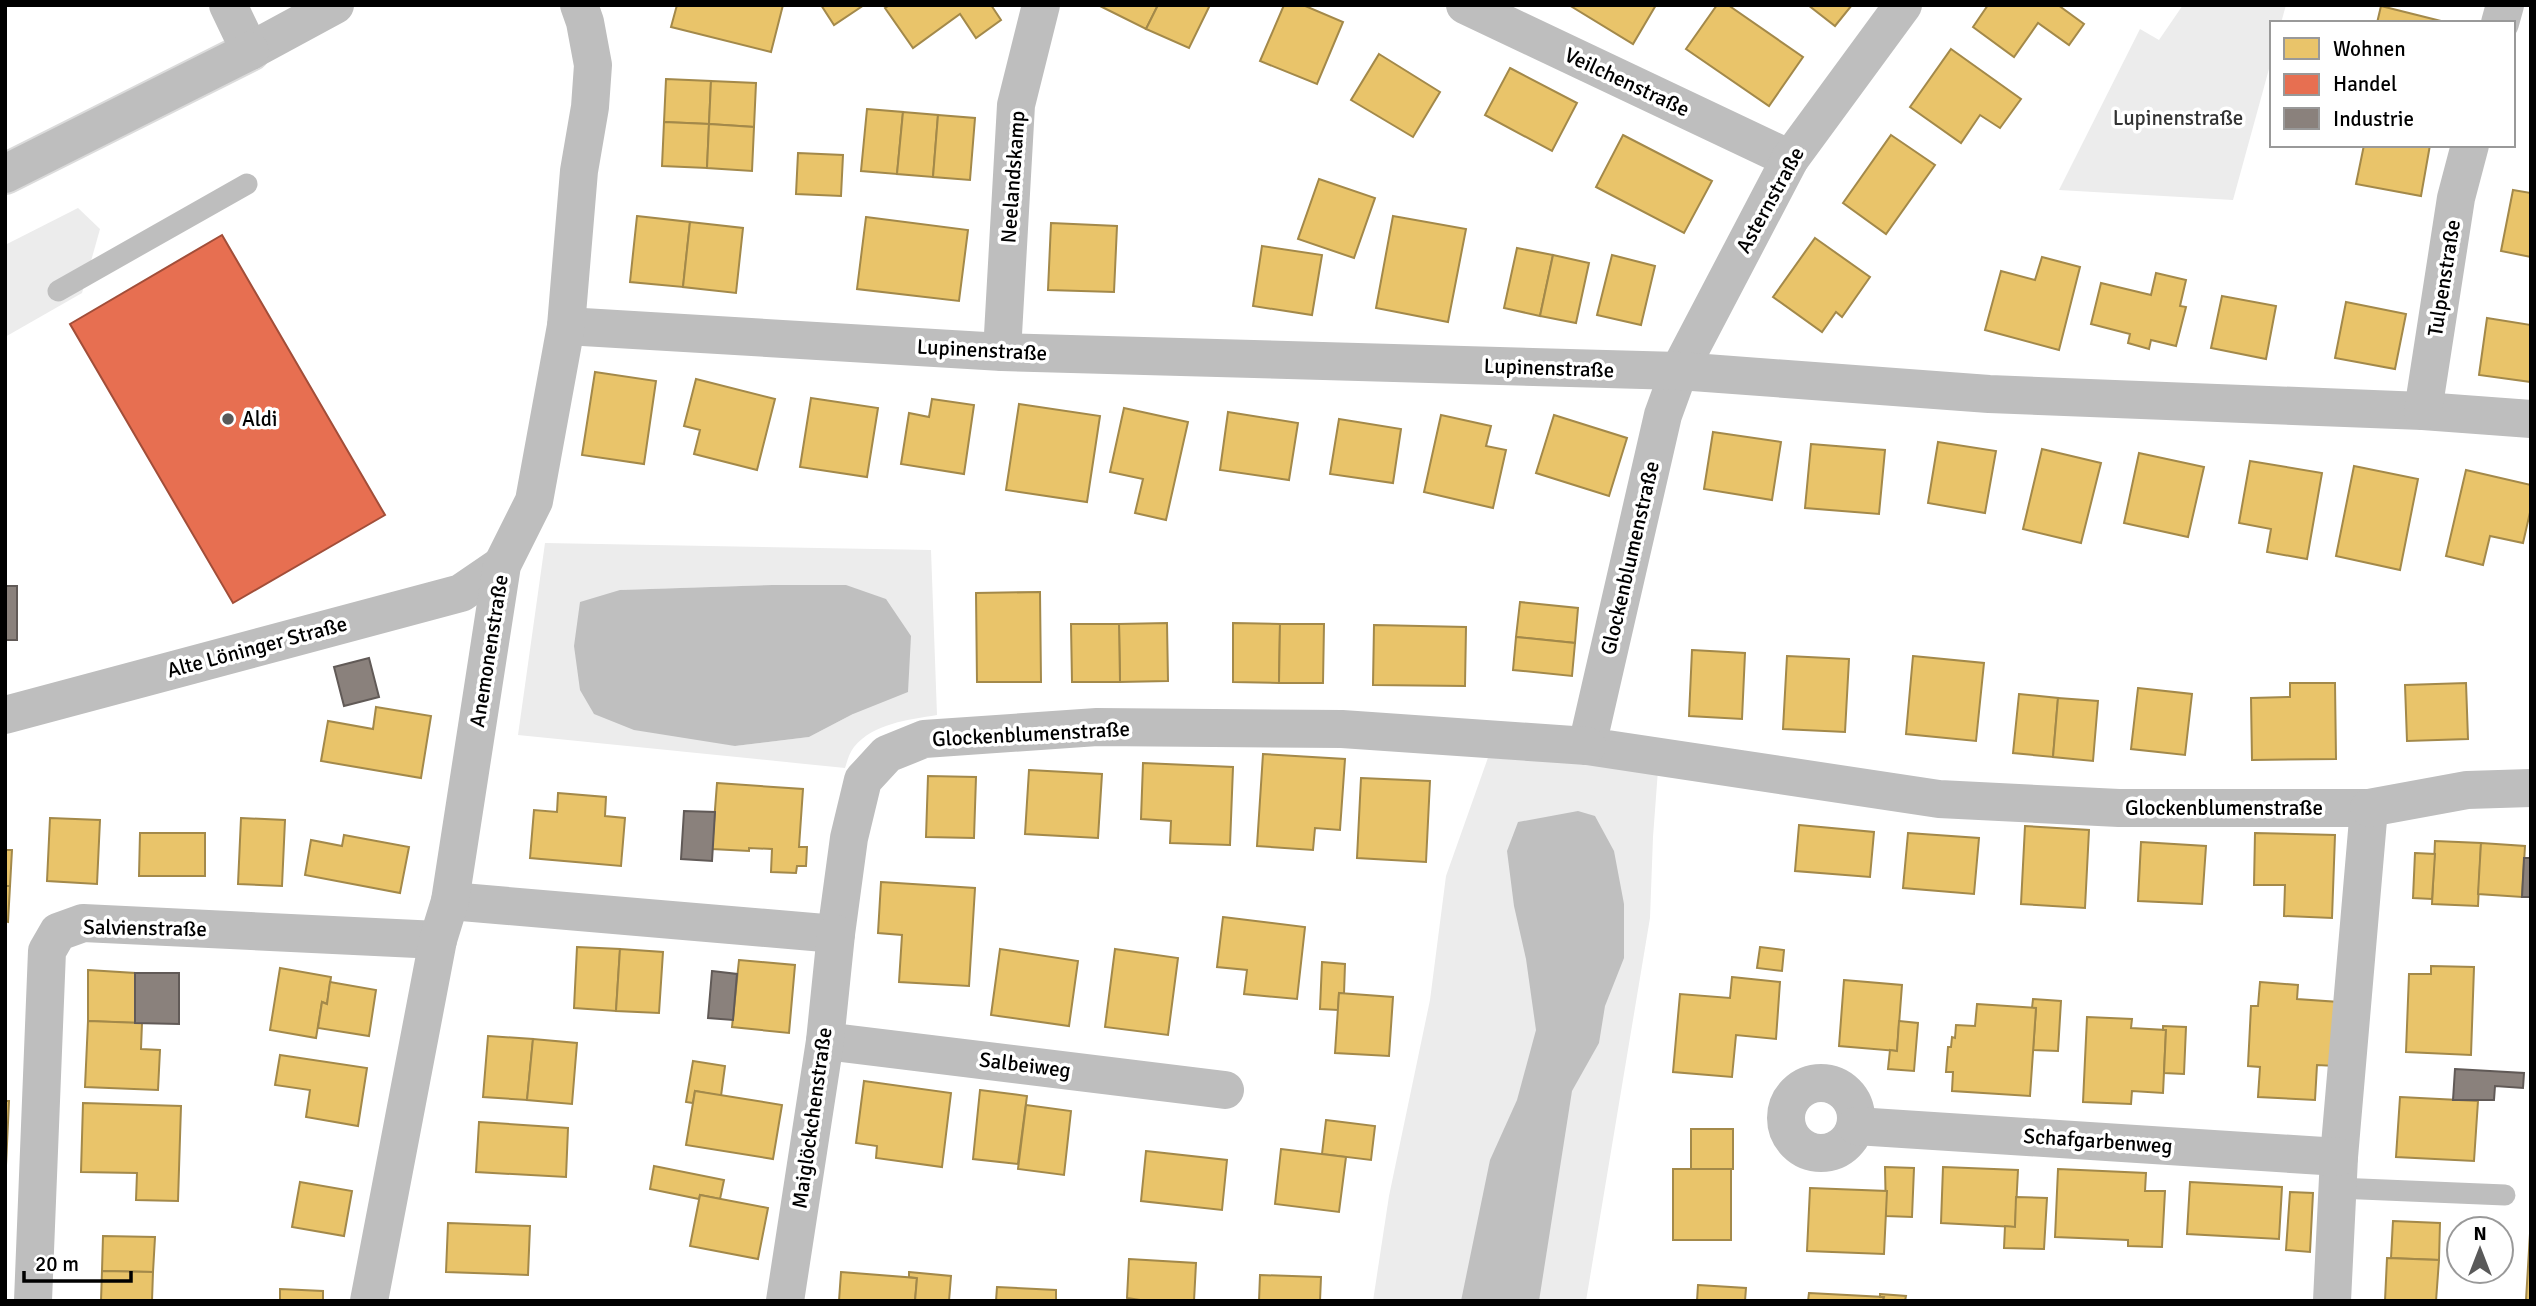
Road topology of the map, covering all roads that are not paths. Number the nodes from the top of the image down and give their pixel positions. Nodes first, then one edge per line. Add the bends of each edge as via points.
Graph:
1 (228, 5) edge
2 (335, 5) edge
3 (579, 5) edge
4 (1041, 5) edge
5 (1465, 5) edge
6 (1903, 5) edge
7 (250, 51) junction
8 (2469, 147) edge
9 (1790, 159) junction
10 (5, 174) edge
11 (247, 184) dead end
12 (58, 291) dead end
13 (566, 326) junction
14 (1002, 352) junction
15 (1679, 371) junction
16 (2423, 411) junction
17 (2531, 419) edge
18 (502, 565) junction
19 (5, 715) edge
20 (1587, 746) junction
21 (2531, 788) edge
22 (2370, 808) junction
23 (450, 901) junction
24 (836, 934) junction
25 (438, 940) junction
26 (825, 1041) junction
27 (1225, 1090) dead end
28 (1856, 1126) dead end
29 (2338, 1172) junction
30 (2505, 1195) dead end
31 (33, 1301) edge
32 (369, 1301) edge
33 (785, 1301) edge
34 (2332, 1301) edge

1 - 7 main road
2 - 7 main road
3 - 13 main road, Anemonenstraße via 593,65
4 - 14 main road, Neelandskamp via 1016,105
5 - 9 main road, Veilchenstraße
6 - 9 main road, Asternstraße
7 - 10 main road
8 - 16 main road, Tulpenstraße via 2456,198
9 - 15 main road, Asternstraße
11 - 12 lane
13 - 14 main road, Lupinenstraße
13 - 18 main road, Anemonenstraße via 534,501
14 - 15 main road, Lupinenstraße
15 - 16 main road, Lupinenstraße via 1989,394
15 - 20 main road, Glockenblumenstraße via 1663,415
16 - 17 main road, Lupinenstraße
18 - 19 main road, Alte Löninger Straße via 461,593
18 - 23 main road, Anemonenstraße
20 - 22 main road, Glockenblumenstraße via 1939,799 2119,808
20 - 24 main road, Glockenblumenstraße via 1329,729 1097,727 924,739 887,754 863,780 849,838
21 - 22 main road, Glockenblumenstraße via 2467,790
22 - 29 main road
23 - 24 main road
23 - 25 main road, Anemonenstraße
24 - 26 main road, Maiglöckchenstraße
25 - 31 main road, Salvienstraße via 83,923 58,932 47,951
25 - 32 main road, Anemonenstraße
26 - 27 main road, Salbeiweg
26 - 33 main road, Maiglöckchenstraße
28 - 29 main road, Schafgarbenweg
29 - 30 lane
29 - 34 main road

